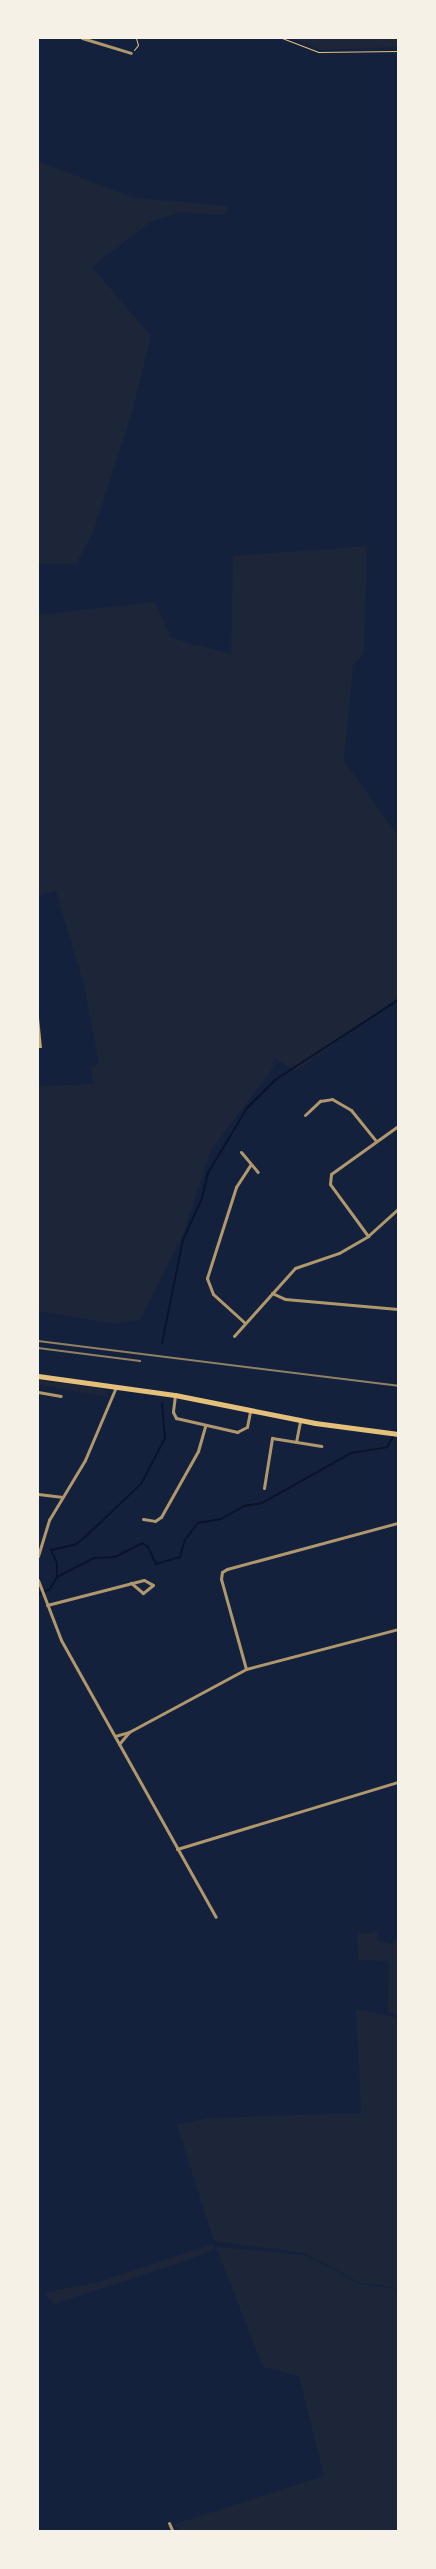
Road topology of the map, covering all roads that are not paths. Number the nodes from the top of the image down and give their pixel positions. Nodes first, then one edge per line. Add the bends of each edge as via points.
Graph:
1 (82, 38) edge
2 (131, 53) road end
3 (305, 1115) dead end
4 (398, 1126) edge
5 (376, 1141) junction
6 (241, 1152) dead end
7 (251, 1164) junction
8 (258, 1172) dead end
9 (398, 1209) edge
10 (368, 1236) junction
11 (272, 1293) junction
12 (398, 1309) edge
13 (245, 1323) junction
14 (234, 1336) dead end
15 (38, 1376) edge
16 (117, 1386) junction
17 (38, 1392) edge
18 (60, 1396) dead end
19 (175, 1396) junction
20 (250, 1411) junction
21 (300, 1421) junction
22 (205, 1426) junction
23 (398, 1434) edge
24 (296, 1442) junction
25 (321, 1446) dead end
26 (264, 1488) dead end
27 (38, 1494) edge
28 (61, 1497) junction
29 (143, 1519) dead end
30 (398, 1523) edge
31 (38, 1556) edge
32 (38, 1580) edge
33 (131, 1583) junction
34 (47, 1605) junction
35 (398, 1629) edge
36 (246, 1669) junction
37 (129, 1732) junction
38 (114, 1736) junction
39 (119, 1744) junction
40 (398, 1782) edge
41 (177, 1849) junction
42 (216, 1917) dead end
43 (169, 2523) dead end
44 (173, 2532) edge

1 - 2 street
3 - 5 street via 320,1101 332,1099 351,1110
4 - 5 street
5 - 10 street via 334,1170 329,1179
6 - 7 street
7 - 8 street
7 - 13 street via 236,1187 207,1278 212,1294
9 - 10 street
10 - 11 street via 340,1252 295,1268
11 - 12 street via 285,1299
11 - 13 street
13 - 14 street
15 - 16 main road
16 - 19 main road
16 - 28 street via 85,1460
17 - 18 street
19 - 20 main road
19 - 22 street via 173,1412 176,1418
20 - 21 main road
20 - 22 street via 247,1427 240,1432
21 - 23 main road
21 - 24 street
22 - 29 street via 198,1451 161,1517 154,1521
24 - 25 street
24 - 26 street via 272,1438
27 - 28 street
28 - 31 street via 49,1520
30 - 36 street via 227,1568 222,1572 221,1579
32 - 34 street
33 - 33 street via 148,1580 153,1585 143,1593
33 - 34 street
34 - 38 street via 61,1640
35 - 36 street
36 - 37 street
37 - 38 street
37 - 39 street
38 - 39 street
39 - 41 street
40 - 41 street
41 - 42 street
43 - 44 street

